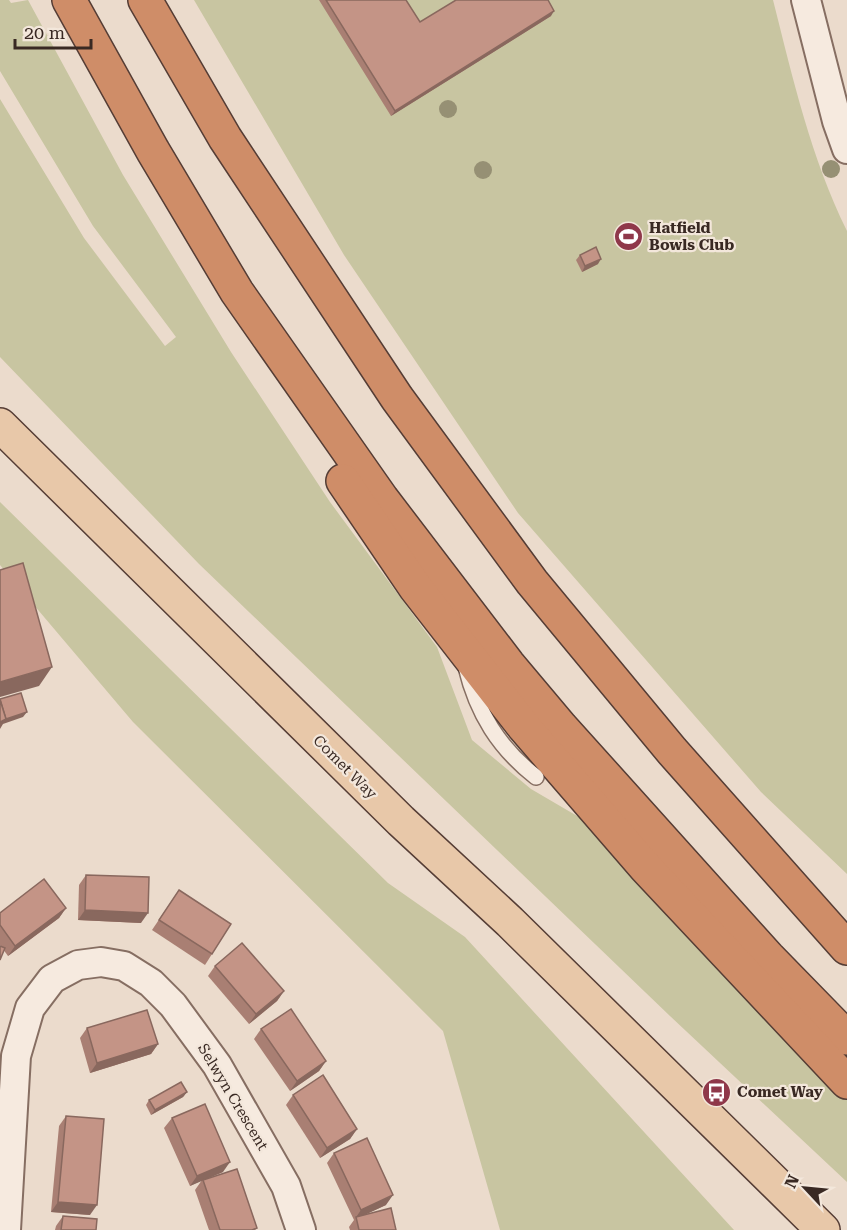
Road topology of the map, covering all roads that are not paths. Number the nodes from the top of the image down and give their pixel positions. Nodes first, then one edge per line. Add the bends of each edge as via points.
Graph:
1 (69, 0) edge
2 (145, 0) edge
3 (806, 0) edge
4 (847, 149) edge
5 (237, 292) junction
6 (0, 425) edge
7 (461, 647) junction
8 (536, 777) dead end
9 (812, 907) junction
10 (847, 938) edge
11 (847, 948) edge
12 (847, 1038) edge
13 (847, 1082) edge
14 (6, 1230) edge
15 (301, 1230) edge
16 (823, 1230) edge

1 - 5 highway
2 - 9 highway via 225,138 397,398 532,582 672,751
3 - 4 street
5 - 7 highway via 269,371 415,587
5 - 12 highway via 382,499 508,664 768,957
6 - 16 main road, Comet Way
7 - 8 lane via 476,701 489,727 516,762
7 - 13 highway via 524,728 646,868
9 - 10 highway
9 - 11 highway
14 - 15 street, Selwyn Crescent via 16,1056 30,1008 52,978 78,965 101,962 124,966 151,983 173,1005 217,1065 286,1186

